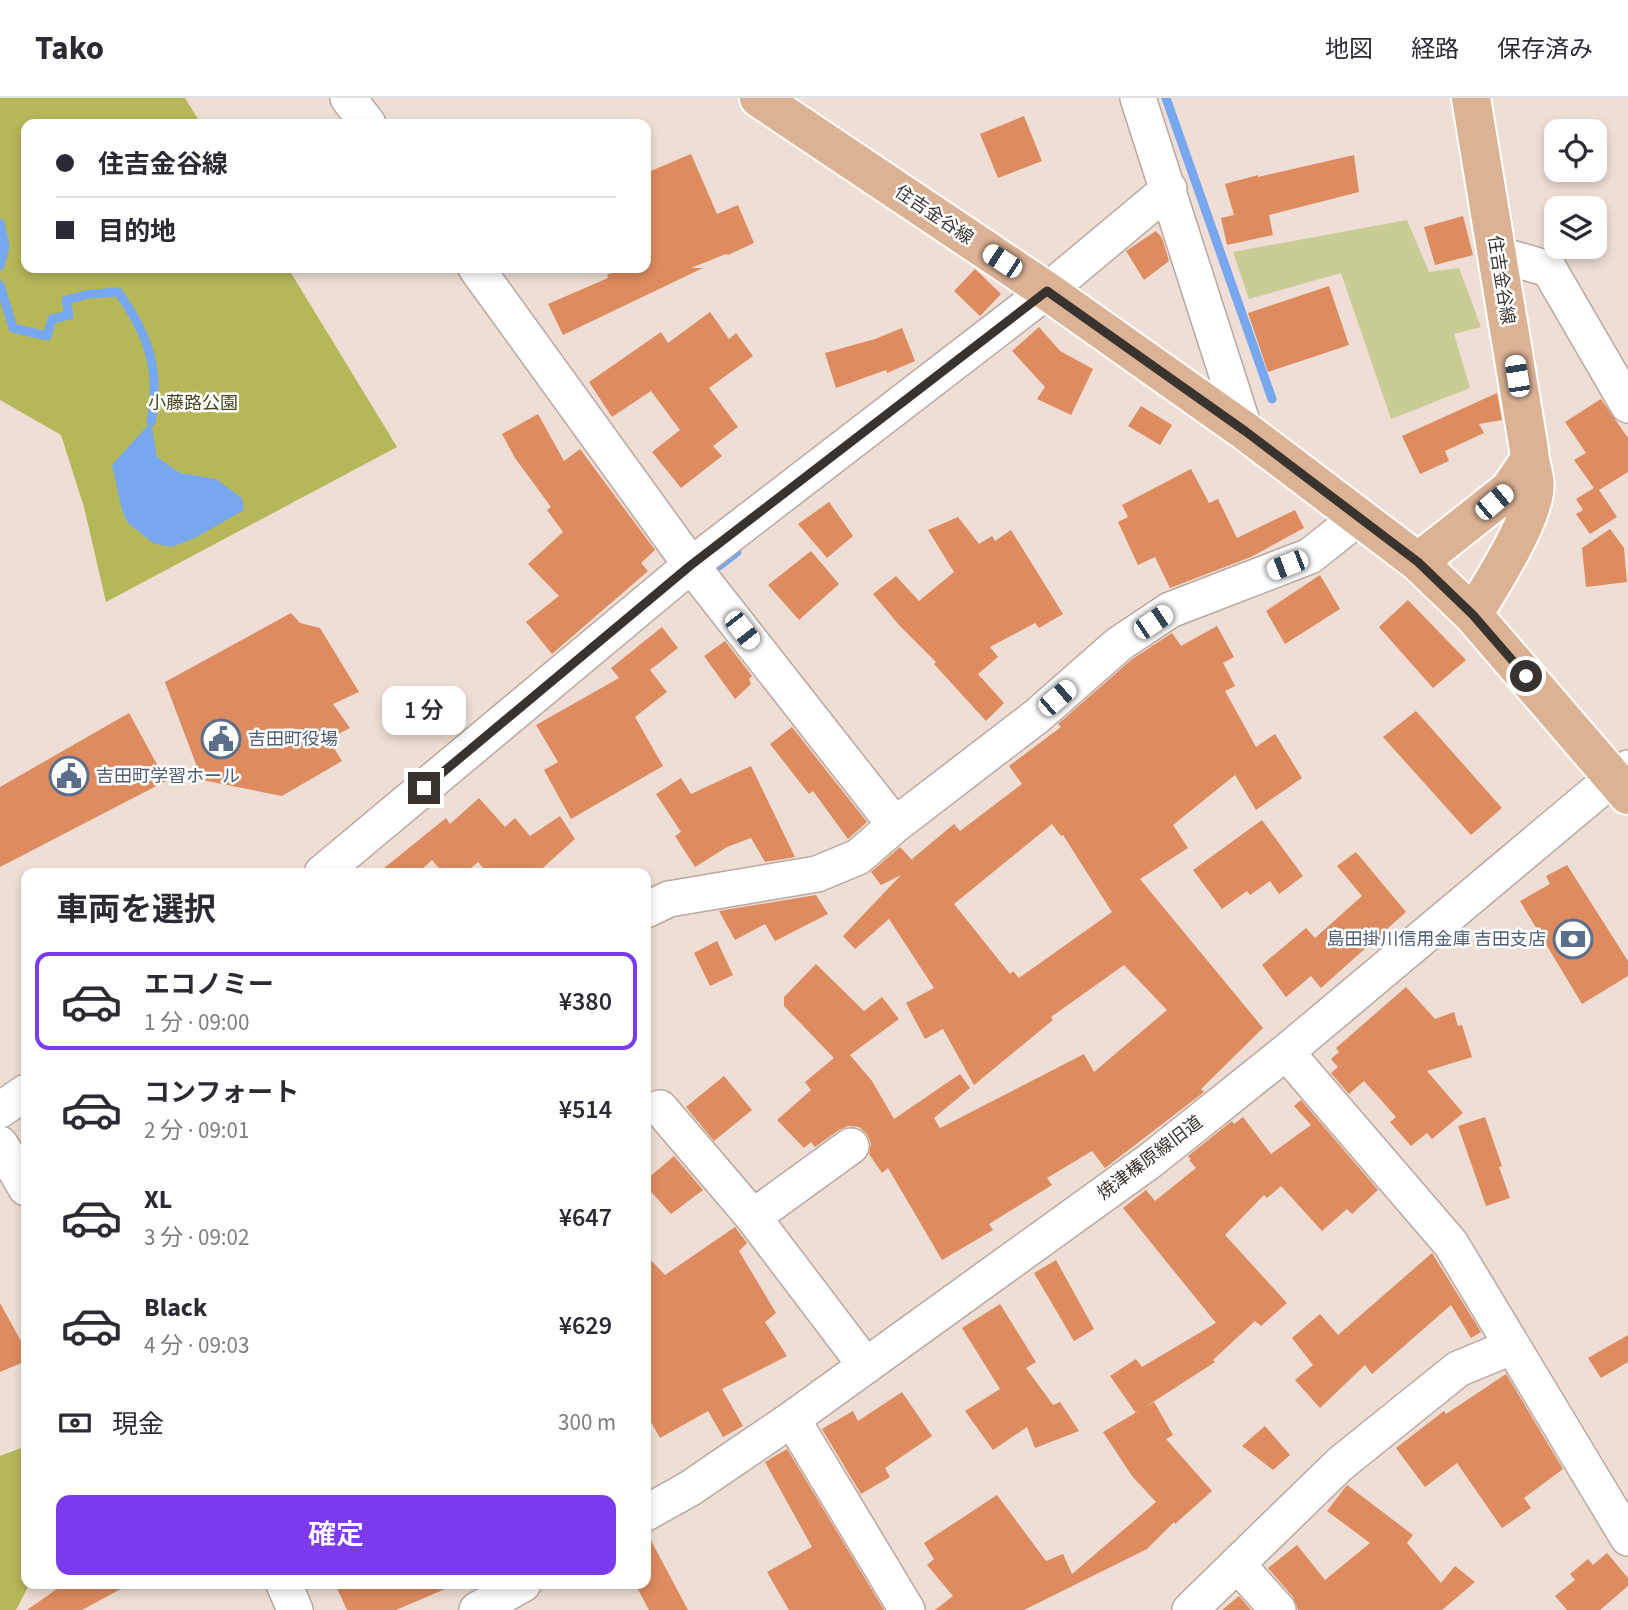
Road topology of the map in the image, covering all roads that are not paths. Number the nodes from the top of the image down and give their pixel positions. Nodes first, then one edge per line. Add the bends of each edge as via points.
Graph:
1 (348, 98) edge
2 (759, 98) edge
3 (1138, 98) edge
4 (1471, 98) edge
5 (364, 119) edge
6 (1169, 189) junction
7 (1497, 254) junction
8 (480, 273) edge
9 (1047, 291) junction
10 (1628, 405) edge
11 (1245, 431) junction
12 (1529, 461) junction
13 (1359, 517) junction
14 (1418, 562) junction
15 (691, 565) junction
16 (1473, 615) junction
17 (1623, 780) edge
18 (895, 825) junction
19 (328, 868) edge
20 (651, 908) edge
21 (1286, 1052) junction
22 (21, 1095) edge
23 (660, 1108) dead end
24 (0, 1110) edge
25 (0, 1144) edge
26 (851, 1146) dead end
27 (21, 1180) edge
28 (753, 1217) junction
29 (1511, 1347) junction
30 (866, 1366) junction
31 (792, 1419) junction
32 (651, 1510) edge
33 (1628, 1538) edge
34 (1237, 1564) junction
35 (286, 1589) edge
36 (514, 1589) edge
37 (295, 1610) edge
38 (477, 1610) edge
39 (908, 1610) edge
40 (1191, 1610) edge
41 (1278, 1610) edge

1 - 5 street
2 - 9 main road, 住吉金谷線
3 - 6 street
4 - 7 main road, 住吉金谷線
6 - 9 street
6 - 11 street
7 - 10 street via 1549,269
7 - 12 main road, 住吉金谷線
8 - 15 street
9 - 11 main road, 住吉金谷線
9 - 15 street
11 - 13 main road, 住吉金谷線
12 - 14 main road via 1509,490
12 - 16 main road, 住吉金谷線 via 1535,491 1528,514
13 - 14 main road, 住吉金谷線
13 - 18 street via 1310,556 1170,610 1119,644 1037,716
14 - 16 main road, 住吉金谷線
15 - 18 street
15 - 19 street
16 - 17 main road, 住吉金谷線
17 - 21 street, 焼津榛原線旧道
18 - 20 street via 858,857 817,874 669,899
21 - 29 street via 1451,1244
21 - 30 street, 焼津榛原線旧道 via 1151,1160
22 - 24 street
23 - 28 street
25 - 27 street
26 - 28 street
28 - 30 street
29 - 33 street
29 - 34 street via 1458,1369 1340,1464
30 - 31 street, 焼津榛原線旧道
31 - 32 street, 焼津榛原線旧道
31 - 39 street
34 - 40 street
34 - 41 street
35 - 37 street
36 - 38 street

